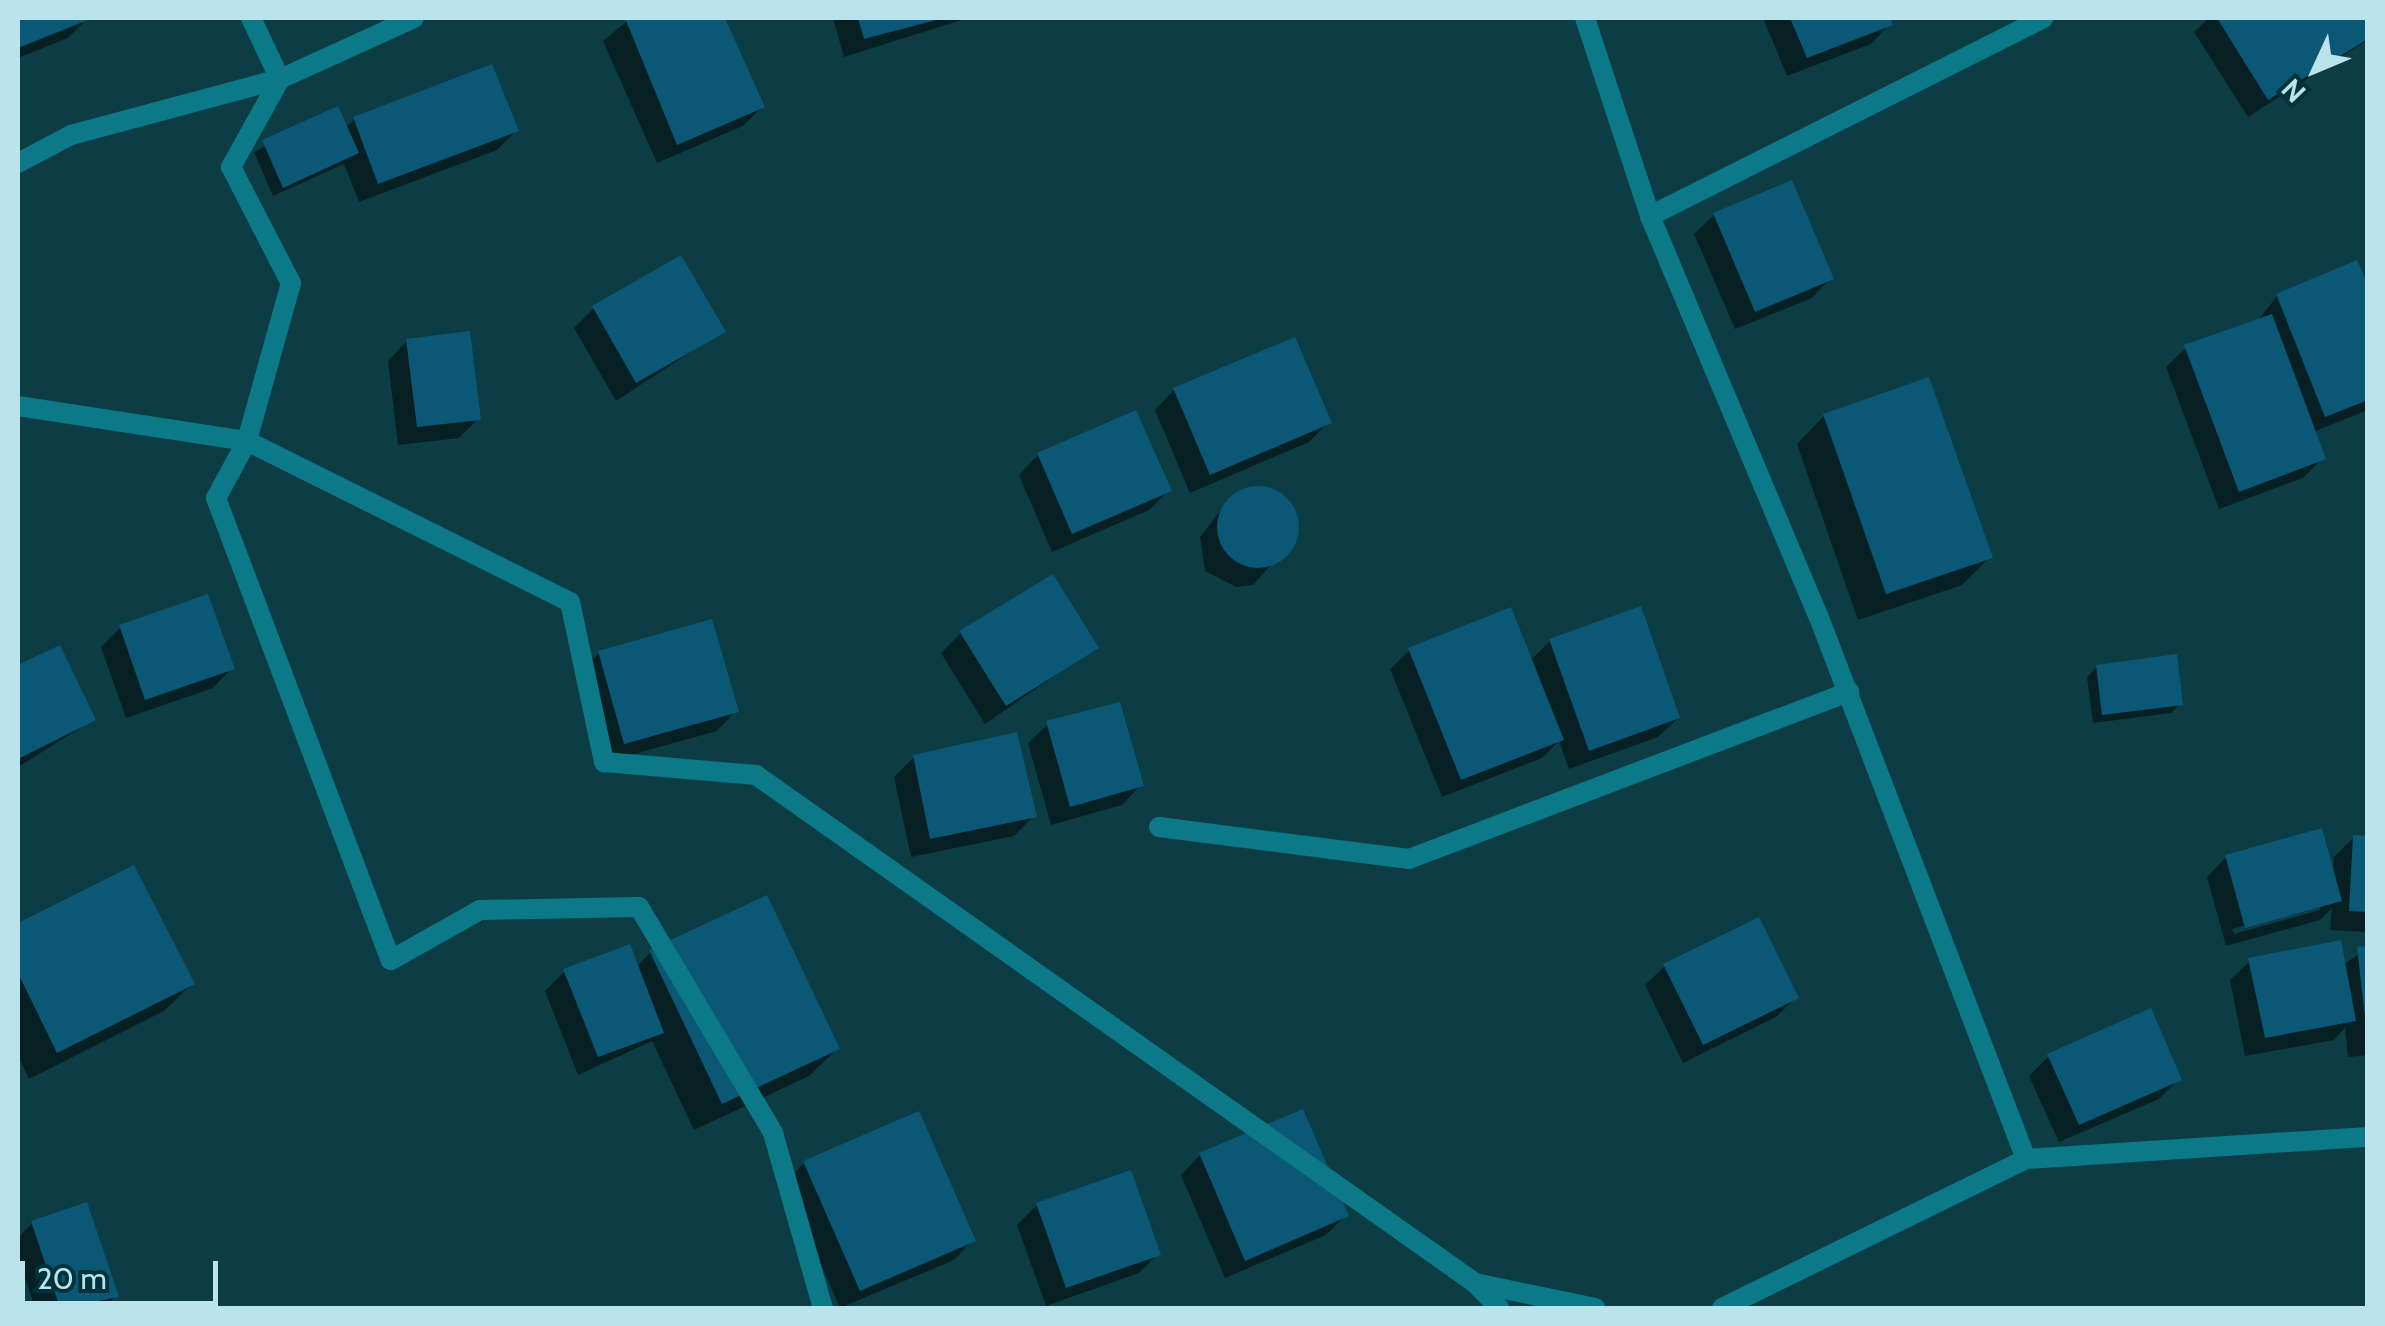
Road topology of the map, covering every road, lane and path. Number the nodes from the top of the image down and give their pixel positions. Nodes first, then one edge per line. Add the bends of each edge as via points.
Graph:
1 (251, 18) edge
2 (414, 18) edge
3 (1585, 18) edge
4 (2043, 18) edge
5 (280, 79) junction
6 (18, 163) edge
7 (1650, 216) junction
8 (18, 406) edge
9 (247, 441) junction
10 (1848, 692) junction
11 (1159, 828) dead end
12 (2368, 1138) edge
13 (2026, 1160) junction
14 (1475, 1284) junction
15 (822, 1308) edge
16 (1499, 1308) edge
17 (1596, 1308) edge
18 (1722, 1308) edge

1 - 5 street
2 - 5 street
3 - 7 street
4 - 7 street
5 - 6 street via 71,135
5 - 9 street via 231,167 291,283
7 - 10 street
8 - 9 street
9 - 14 street via 570,602 604,762 756,776
9 - 15 street via 216,498 391,960 480,910 639,907 773,1132
10 - 11 street via 1409,859
10 - 13 street
12 - 13 street
13 - 18 street
14 - 16 street
14 - 17 street

